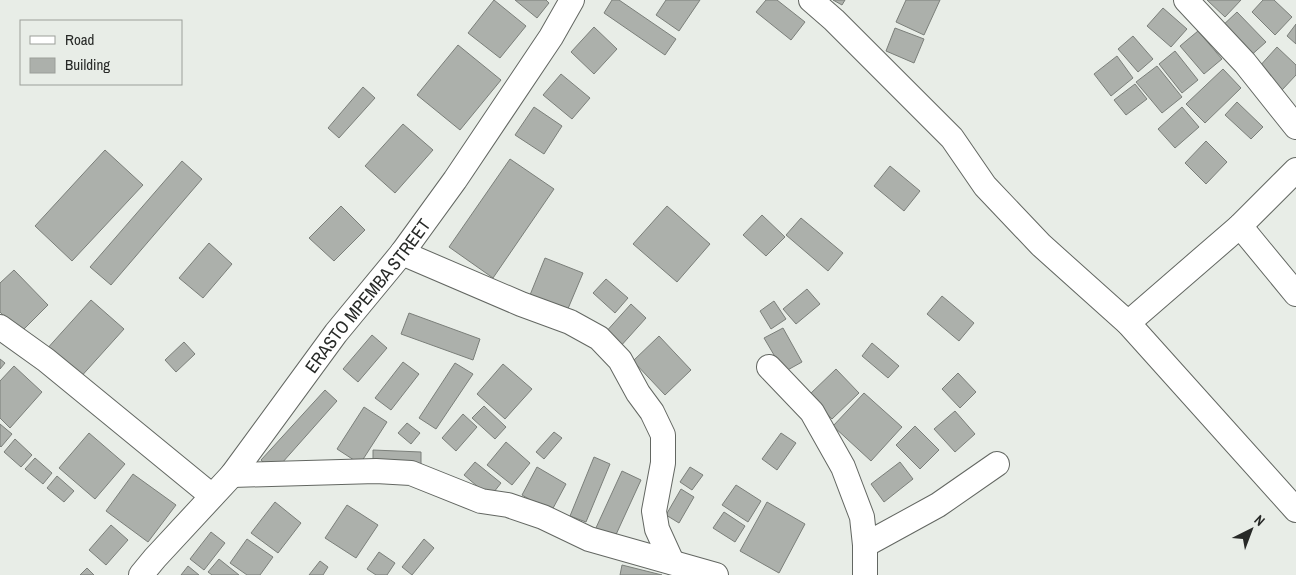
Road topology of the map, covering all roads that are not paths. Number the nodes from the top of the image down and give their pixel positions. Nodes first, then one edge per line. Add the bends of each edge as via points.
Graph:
1 (572, 0) edge
2 (811, 0) edge
3 (1186, 0) edge
4 (1296, 127) edge
5 (1296, 170) edge
6 (1240, 226) junction
7 (402, 252) junction
8 (1296, 294) edge
9 (1128, 323) junction
10 (0, 327) edge
11 (769, 367) dead end
12 (997, 464) dead end
13 (232, 475) junction
14 (212, 496) junction
15 (1296, 510) edge
16 (865, 545) junction
17 (672, 562) junction
18 (142, 575) edge
19 (716, 575) edge
20 (865, 575) edge

1 - 7 street, ERASTO MPEMBA STREET via 551,37 455,180
2 - 9 street via 952,138 985,186 1041,245
3 - 4 street via 1245,63
5 - 6 street
6 - 8 street
6 - 9 street
7 - 13 street, ERASTO MPEMBA STREET via 336,333
7 - 17 street via 570,322 599,338 620,360 663,435 663,463 654,511 657,529
9 - 15 street
10 - 14 street via 46,360
11 - 16 street via 812,412 843,466 862,517
12 - 16 street via 938,505
13 - 14 street, ERASTO MPEMBA STREET
13 - 17 street via 411,473 481,501 508,505 543,517 589,539
14 - 18 street, ERASTO MPEMBA STREET
16 - 20 street
17 - 19 street

